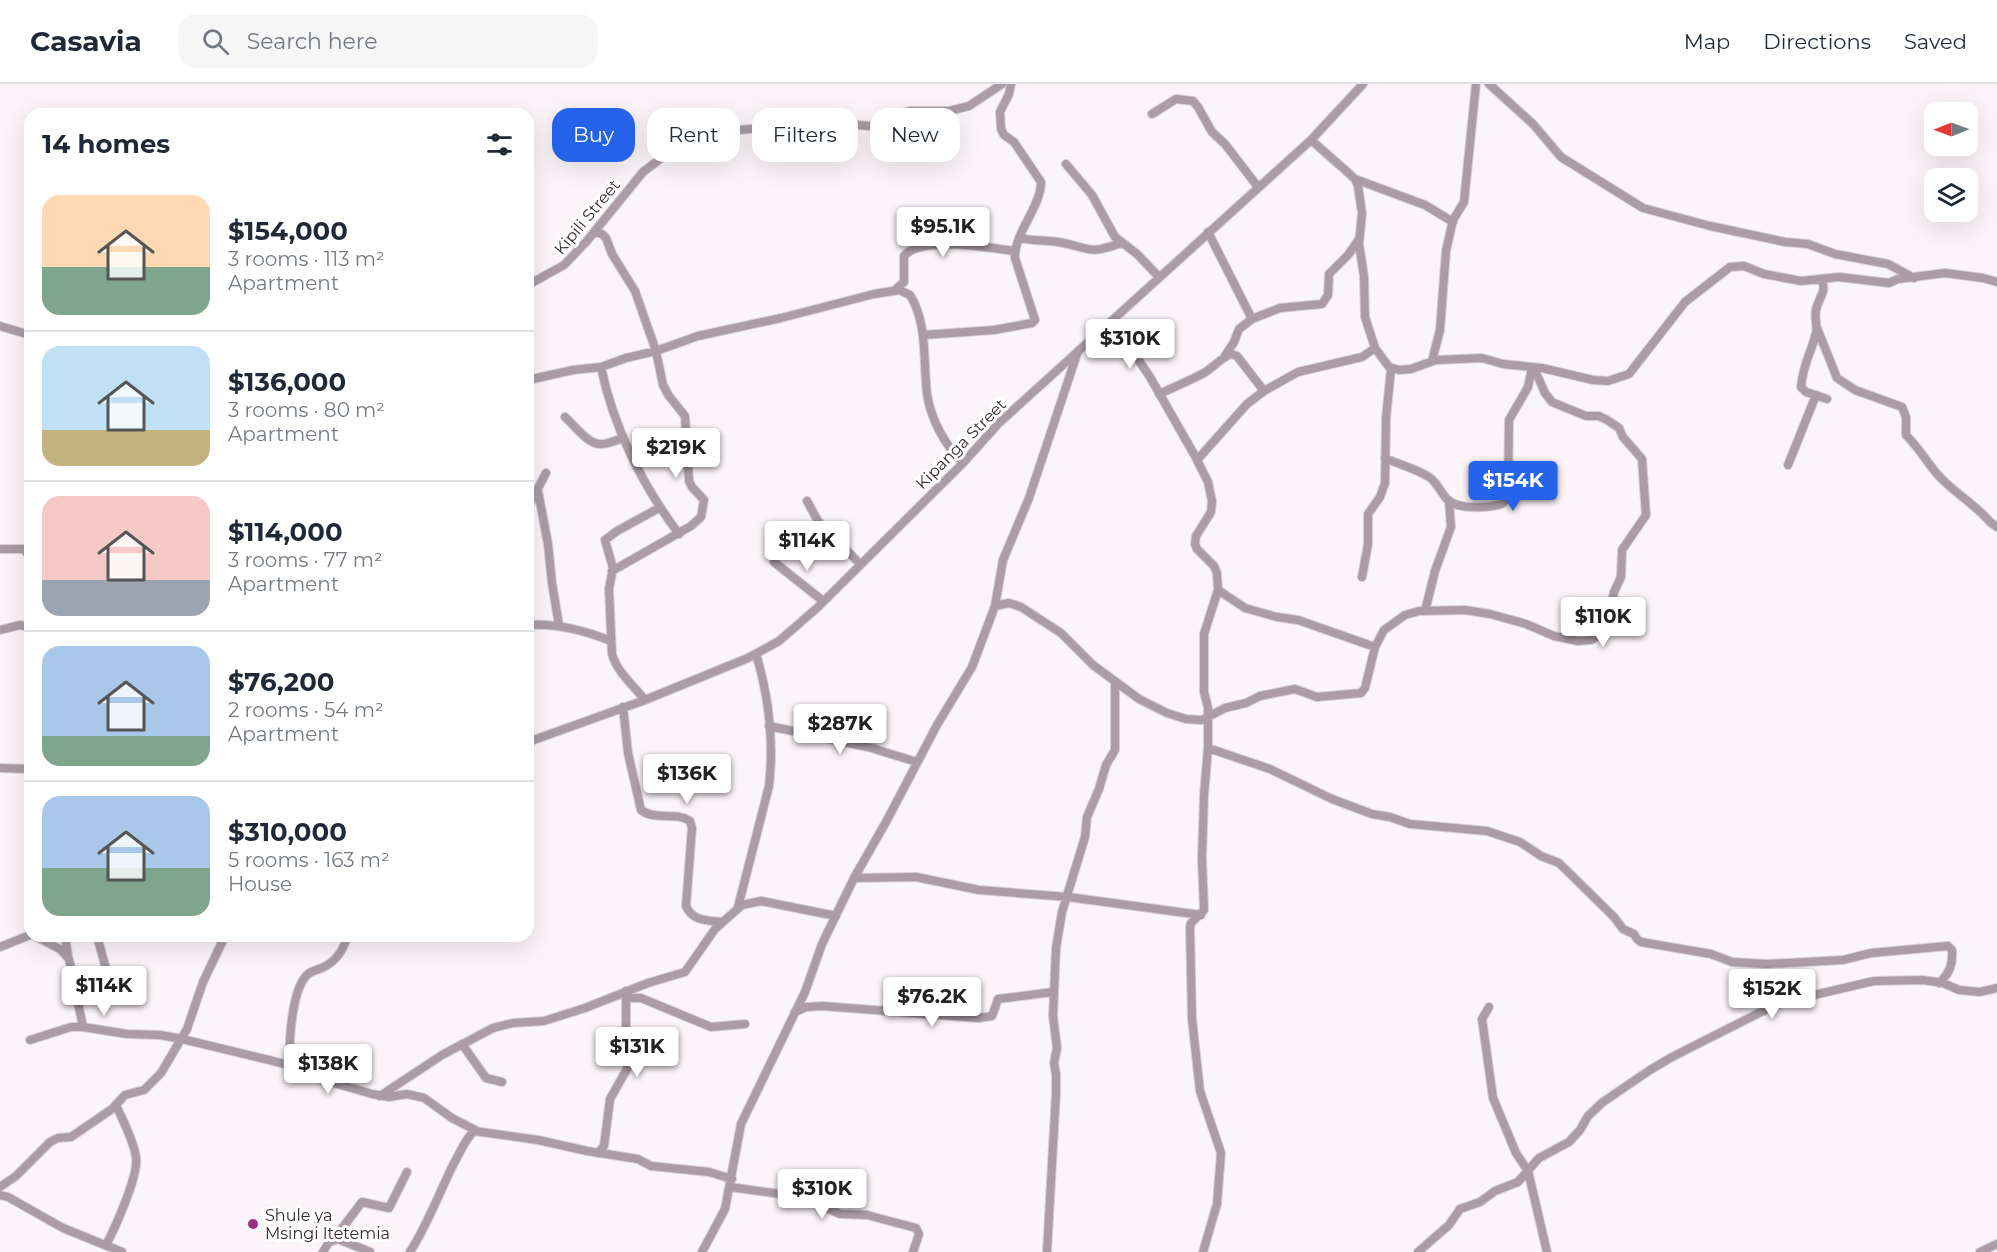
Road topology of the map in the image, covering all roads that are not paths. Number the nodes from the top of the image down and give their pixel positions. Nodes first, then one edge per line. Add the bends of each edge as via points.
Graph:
1 (1002, 84) edge
2 (1011, 84) edge
3 (1363, 84) edge
4 (1476, 84) edge
5 (1489, 84) edge
6 (1152, 114) dead end
7 (1311, 140) junction
8 (1066, 164) dead end
9 (1355, 179) junction
10 (1258, 187) junction
11 (1453, 222) junction
12 (594, 232) junction
13 (1208, 232) junction
14 (1020, 238) junction
15 (1359, 239) junction
16 (1121, 243) junction
17 (1015, 251) junction
18 (1159, 277) junction
19 (1915, 278) junction
20 (1822, 280) junction
21 (534, 282) edge
22 (1997, 282) edge
23 (895, 290) junction
24 (1252, 319) junction
25 (1112, 321) junction
26 (0, 326) edge
27 (1817, 328) junction
28 (24, 333) edge
29 (923, 334) junction
30 (1375, 348) junction
31 (1079, 349) junction
32 (656, 351) junction
33 (1225, 356) junction
34 (1432, 361) junction
35 (601, 367) junction
36 (1391, 369) junction
37 (1531, 369) junction
38 (534, 379) edge
39 (1264, 391) junction
40 (1159, 394) junction
41 (1816, 395) junction
42 (1827, 399) dead end
43 (565, 417) dead end
44 (623, 438) junction
45 (1385, 458) junction
46 (1197, 460) junction
47 (963, 463) junction
48 (1788, 465) dead end
49 (546, 473) dead end
50 (538, 490) junction
51 (534, 497) edge
52 (807, 501) dead end
53 (1449, 501) junction
54 (659, 508) junction
55 (1997, 527) edge
56 (679, 534) junction
57 (0, 549) edge
58 (24, 551) edge
59 (774, 562) dead end
60 (860, 564) junction
61 (612, 571) junction
62 (1362, 577) dead end
63 (1218, 591) junction
64 (823, 601) junction
65 (995, 606) junction
66 (1425, 611) junction
67 (24, 624) edge
68 (20, 625) junction
69 (534, 625) edge
70 (560, 625) junction
71 (24, 626) edge
72 (0, 630) edge
73 (611, 641) junction
74 (1375, 647) junction
75 (756, 654) junction
76 (1115, 681) junction
77 (645, 700) junction
78 (623, 707) junction
79 (1208, 718) junction
80 (769, 726) junction
81 (534, 740) edge
82 (1208, 748) junction
83 (917, 762) junction
84 (0, 768) edge
85 (24, 769) edge
86 (854, 878) junction
87 (1068, 897) junction
88 (738, 909) junction
89 (1201, 915) junction
90 (836, 916) junction
91 (722, 922) junction
92 (24, 937) edge
93 (47, 942) edge
94 (66, 942) edge
95 (99, 942) edge
96 (222, 942) edge
97 (345, 942) edge
98 (0, 947) edge
99 (68, 956) junction
100 (108, 976) dead end
101 (1940, 983) junction
102 (1997, 988) edge
103 (1053, 992) junction
104 (626, 994) junction
105 (1489, 1007) dead end
106 (795, 1012) junction
107 (745, 1024) dead end
108 (83, 1027) junction
109 (182, 1039) junction
110 (30, 1040) dead end
111 (462, 1044) junction
112 (292, 1066) junction
113 (502, 1082) dead end
114 (380, 1096) junction
115 (116, 1105) junction
116 (477, 1131) junction
117 (598, 1153) junction
118 (1528, 1171) junction
119 (407, 1172) dead end
120 (731, 1183) junction
121 (0, 1187) edge
122 (0, 1195) edge
123 (334, 1239) junction
124 (1997, 1244) edge
125 (106, 1245) junction
126 (122, 1252) edge
127 (323, 1252) edge
128 (370, 1252) edge
129 (410, 1252) edge
130 (702, 1252) edge
131 (914, 1252) edge
132 (1047, 1252) edge
133 (1203, 1252) edge
134 (1418, 1252) edge
135 (1547, 1252) edge
136 (1980, 1252) edge

1 - 12 street, Kipili Street via 969,106 949,111 910,111 871,126 814,122 795,128 718,132 700,137 643,172
2 - 14 street via 1000,112 1001,129 1041,182 1040,194
3 - 7 street, Kipanga Street
4 - 11 street via 1464,202
5 - 19 street via 1533,124 1561,157 1643,208 1888,264
6 - 10 street via 1176,99 1193,101 1212,132
7 - 9 street
7 - 10 street, Kipanga Street
8 - 16 street via 1092,195 1109,229
9 - 11 street via 1425,206
9 - 15 street via 1361,206
10 - 13 street, Kipanga Street
11 - 34 street via 1444,261 1440,330
12 - 21 street, Kipili Street via 558,270
12 - 32 street via 606,238 635,291
13 - 18 street, Kipanga Street
13 - 24 street
14 - 16 street via 1064,243 1089,251
14 - 17 street
15 - 24 street via 1329,274 1328,295 1322,304 1280,308
15 - 30 street via 1365,317
16 - 18 street
17 - 23 street via 954,245 910,250 904,255 904,282
17 - 29 street via 1035,317 1033,323 994,330
18 - 25 street, Kipanga Street
19 - 20 street via 1889,283
19 - 22 street via 1945,273
20 - 27 street
20 - 37 street via 1786,279 1744,266 1730,267 1685,302 1629,374 1608,381
23 - 29 street via 907,292 914,301
23 - 32 street via 698,336
24 - 33 street via 1239,329
25 - 31 street, Kipanga Street
25 - 40 street
26 - 28 street
27 - 41 street via 1803,368 1801,387
27 - 55 street via 1837,378 1855,390 1902,407 1906,435 1919,453
29 - 47 street via 931,411 949,446
30 - 36 street
30 - 39 street via 1362,357 1298,372
31 - 47 street, Kipanga Street via 999,423
31 - 65 street via 1029,498 1003,560
32 - 35 street
32 - 56 street via 663,385 686,418 689,481 704,500 701,517
33 - 39 street via 1234,354
33 - 40 street via 1197,377
34 - 36 street via 1411,369
34 - 37 street via 1482,358
35 - 38 street
35 - 44 street
36 - 45 street
37 - 53 street via 1528,387 1509,420 1507,499 1496,506
37 - 66 street via 1552,402 1607,420 1619,428 1642,459 1646,515 1622,550 1621,577 1606,628 1591,640 1578,641 1490,614
39 - 46 street via 1247,404
40 - 46 street
41 - 42 street
41 - 48 street
43 - 44 street via 597,444
44 - 54 street
45 - 53 street via 1431,478
45 - 62 street via 1385,483 1368,514
46 - 63 street via 1208,482 1212,506 1195,544 1214,566
47 - 60 street, Kipanga Street
49 - 50 street
50 - 51 street
50 - 70 street
52 - 60 street via 818,521
53 - 66 street via 1452,527
54 - 56 street
54 - 61 street via 607,538
56 - 61 street
57 - 58 street
59 - 64 street
60 - 64 street, Kipanga Street
61 - 73 street
63 - 74 street via 1245,608 1298,620
63 - 79 street via 1204,633
64 - 75 street, Kipanga Street via 778,641
65 - 76 street via 1009,603 1021,607 1061,633
65 - 83 street via 972,668
66 - 74 street via 1405,615 1392,623
67 - 68 street
68 - 71 street
68 - 72 street
69 - 70 street
70 - 73 street
73 - 77 street via 615,664
74 - 79 street via 1361,693 1320,697 1300,689 1268,693
75 - 77 street, Kipanga Street
75 - 80 street via 766,688
76 - 79 street via 1167,713 1191,720
76 - 87 street via 1115,750 1087,817
77 - 78 street, Kipanga Street
78 - 81 street, Kipanga Street
78 - 91 street via 641,810 690,821 686,906 692,916
79 - 82 street
80 - 83 street
80 - 88 street via 769,786
82 - 89 street
82 - 101 street via 1270,769 1372,814 1410,824 1487,831 1521,842 1559,863 1641,942 1711,954 1732,962 1767,964 1833,961 1871,953 1948,946 1952,950 1950,970
83 - 86 street
84 - 85 street
86 - 87 street via 916,877 978,890
86 - 90 street
87 - 89 street
87 - 103 street via 1060,920
88 - 90 street via 761,901
88 - 91 street
89 - 133 street via 1191,925 1192,1019 1200,1091 1221,1153 1217,1204
90 - 106 street
91 - 104 street via 687,971
92 - 98 street
93 - 99 street
94 - 99 street
95 - 100 street
96 - 109 street
97 - 112 street via 336,958 309,973 300,987 292,1027
99 - 108 street
101 - 102 street via 1980,992
101 - 118 street via 1874,981 1767,1009 1650,1070 1603,1102 1569,1142 1539,1158
103 - 106 street via 998,999 992,1016 979,1018 822,1006
103 - 132 street via 1056,1093
104 - 107 street via 711,1027
104 - 111 street via 544,1021 493,1028
104 - 117 street via 626,1027 632,1041 628,1065 610,1099 604,1146
105 - 118 street via 1482,1019 1493,1098 1516,1153
106 - 120 street via 741,1124
108 - 109 street
108 - 110 street
109 - 112 street
109 - 115 street via 161,1073 146,1088 125,1095
111 - 113 street via 486,1078
111 - 114 street
112 - 114 street via 310,1076
114 - 116 street via 408,1094 424,1098
115 - 121 street via 71,1137 50,1142
115 - 125 street via 136,1162 120,1219
116 - 117 street
116 - 129 street via 469,1136
117 - 120 street via 638,1159 651,1166 709,1172
118 - 134 street via 1518,1182 1460,1209 1449,1225
118 - 135 street
119 - 123 street via 389,1208 363,1202
120 - 130 street via 722,1216
120 - 131 street via 802,1197 840,1214 867,1215 916,1228 919,1234
122 - 125 street
123 - 127 street
123 - 128 street
124 - 136 street
125 - 126 street

